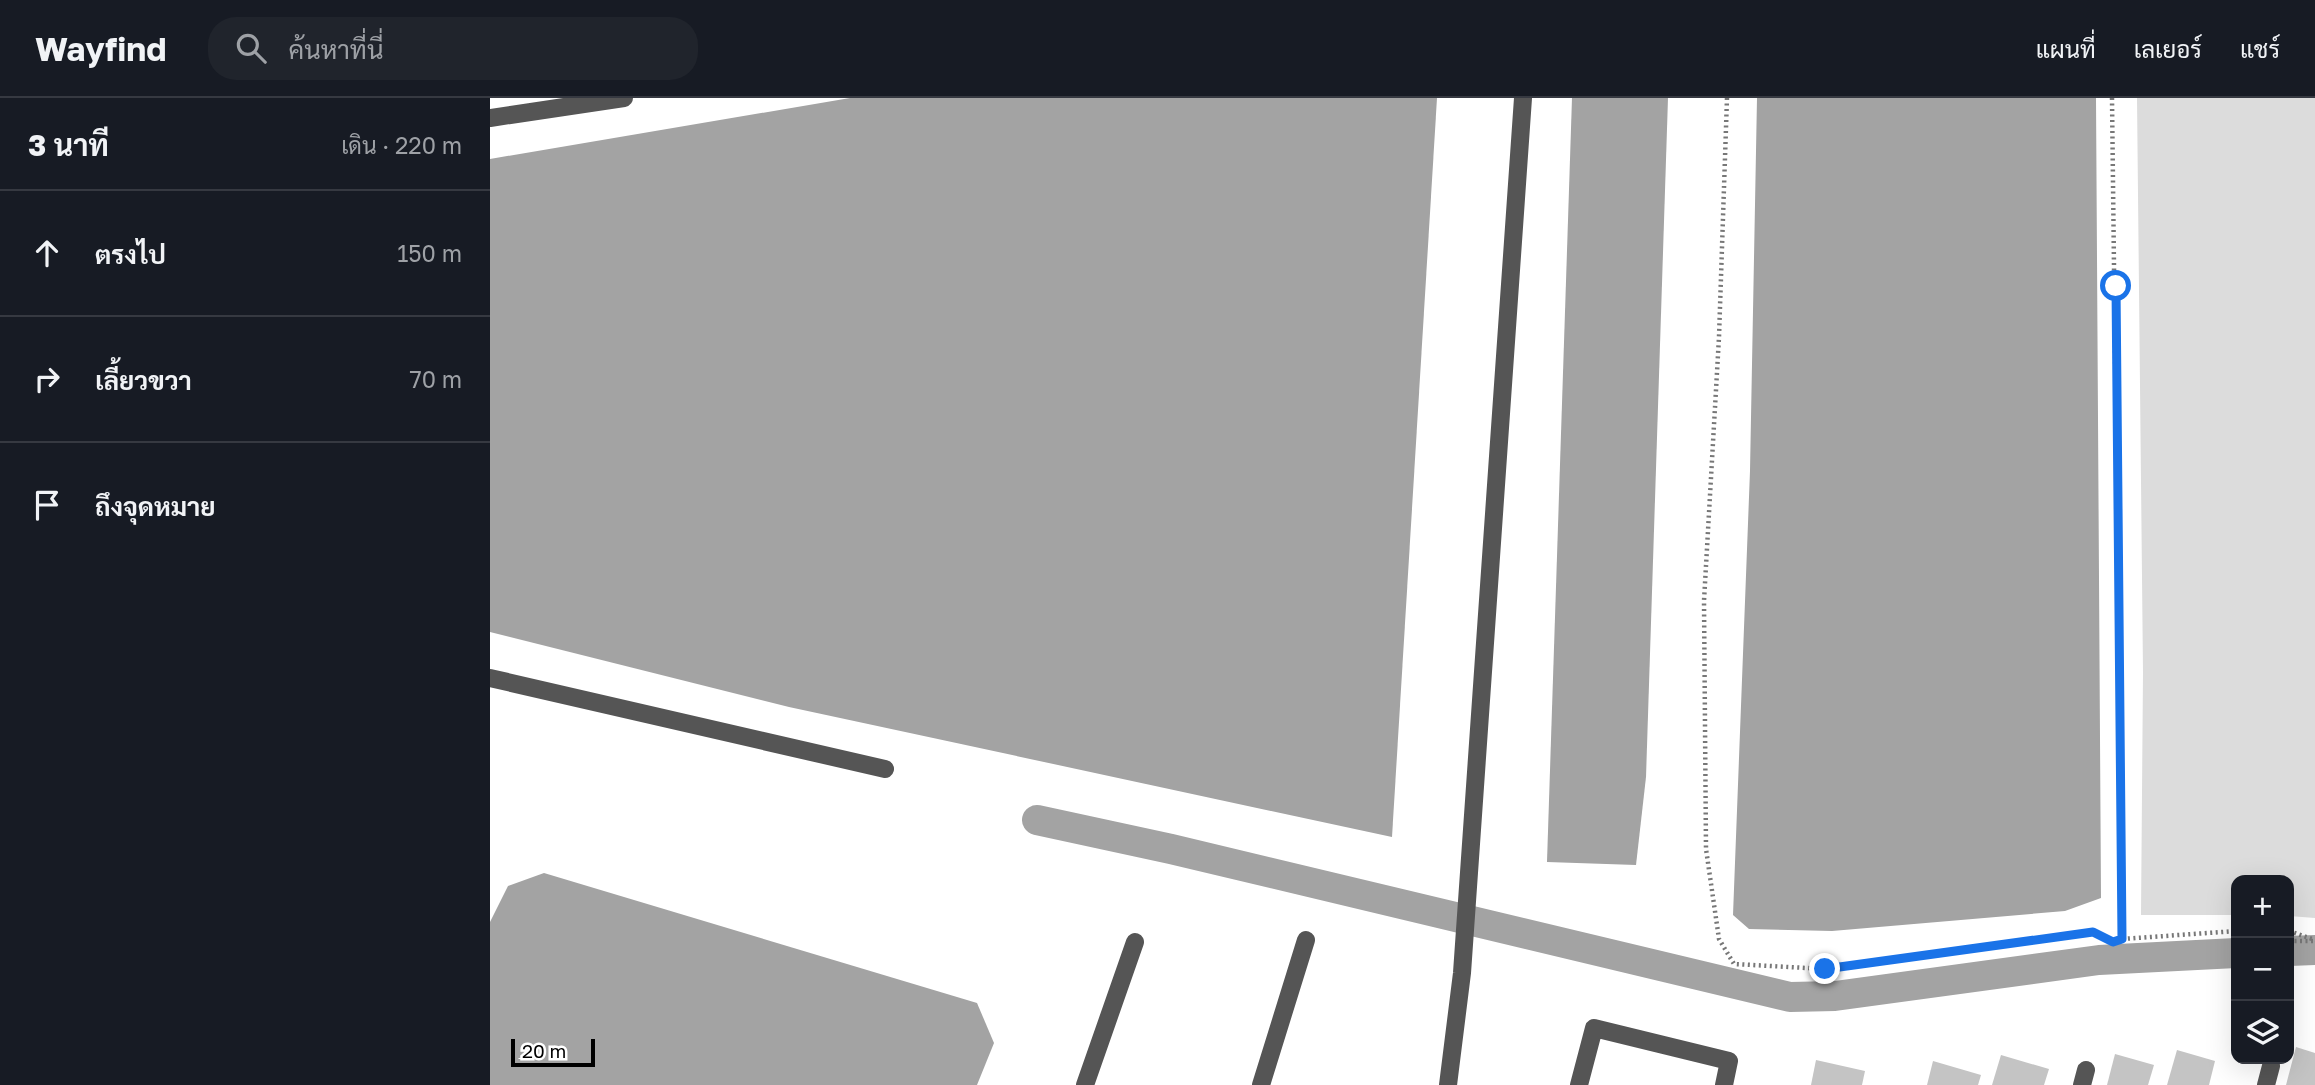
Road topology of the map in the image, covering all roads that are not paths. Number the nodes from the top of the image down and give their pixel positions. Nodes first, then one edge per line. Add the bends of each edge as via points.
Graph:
1 (624, 98) edge
2 (1523, 98) edge
3 (490, 118) edge
4 (490, 678) edge
5 (885, 769) dead end
6 (1306, 940) dead end
7 (1135, 942) dead end
8 (2271, 1066) dead end
9 (1085, 1085) edge
10 (1261, 1085) edge
11 (1448, 1085) edge
12 (1579, 1085) edge
13 (1724, 1085) edge
14 (2266, 1085) edge

1 - 3 street
2 - 11 street via 1462,973
4 - 5 street
6 - 10 street
7 - 9 street
8 - 14 street
12 - 13 street via 1594,1028 1729,1061

